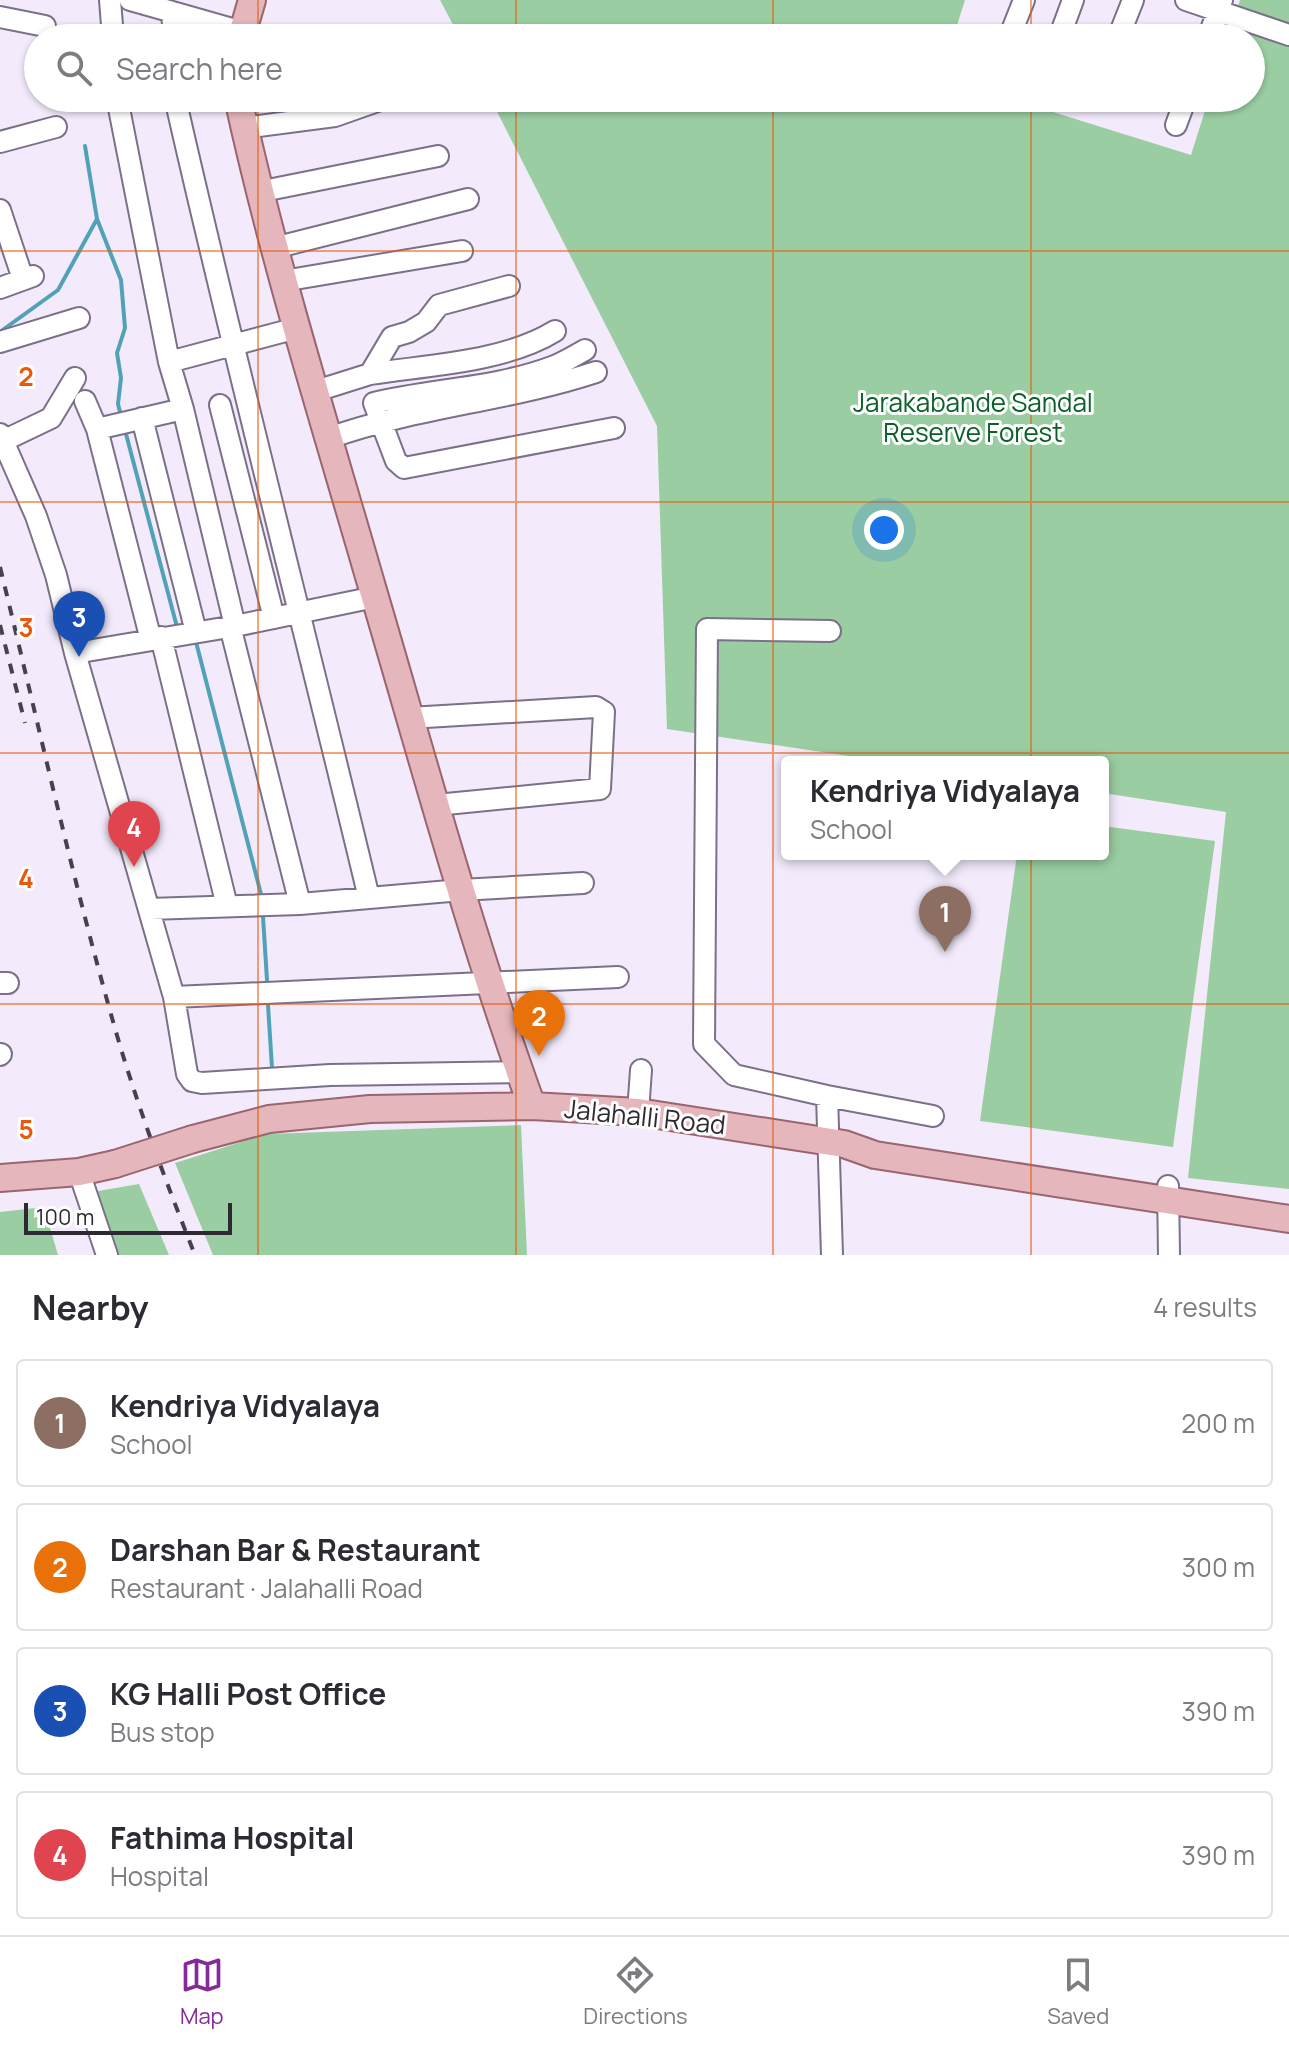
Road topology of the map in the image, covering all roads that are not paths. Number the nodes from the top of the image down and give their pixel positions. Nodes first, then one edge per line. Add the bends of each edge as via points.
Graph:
1 (110, 0) edge
2 (130, 0) edge
3 (252, 0) edge
4 (1024, 0) edge
5 (1073, 0) edge
6 (1133, 0) edge
7 (1186, 0) edge
8 (1220, 6) edge
9 (172, 12) junction
10 (0, 17) edge
11 (35, 24) edge
12 (112, 24) edge
13 (173, 24) edge
14 (209, 24) edge
15 (245, 24) edge
16 (1015, 24) edge
17 (1064, 24) edge
18 (1124, 24) edge
19 (1263, 24) edge
20 (1265, 25) edge
21 (1289, 35) edge
22 (120, 112) edge
23 (179, 112) edge
24 (241, 112) edge
25 (346, 112) edge
26 (1181, 112) edge
27 (1176, 125) dead end
28 (56, 127) dead end
29 (244, 128) junction
30 (0, 142) edge
31 (438, 156) dead end
32 (258, 192) junction
33 (468, 199) dead end
34 (0, 210) edge
35 (274, 248) junction
36 (462, 251) dead end
37 (283, 281) junction
38 (509, 286) dead end
39 (0, 288) edge
40 (79, 318) dead end
41 (297, 328) junction
42 (555, 331) dead end
43 (0, 342) edge
44 (232, 345) junction
45 (585, 350) dead end
46 (169, 362) junction
47 (596, 372) dead end
48 (370, 374) junction
49 (75, 378) dead end
50 (316, 391) junction
51 (85, 401) dead end
52 (220, 405) dead end
53 (183, 409) junction
54 (142, 418) junction
55 (380, 421) junction
56 (614, 428) dead end
57 (97, 429) junction
58 (2, 438) edge
59 (329, 438) junction
60 (375, 597) junction
61 (301, 612) junction
62 (274, 618) junction
63 (233, 626) junction
64 (830, 631) dead end
65 (196, 632) junction
66 (156, 638) junction
67 (75, 653) junction
68 (409, 718) junction
69 (436, 805) junction
70 (583, 883) dead end
71 (461, 890) junction
72 (369, 898) junction
73 (300, 904) junction
74 (227, 906) junction
75 (149, 909) junction
76 (618, 977) dead end
77 (492, 983) junction
78 (174, 997) junction
79 (641, 1070) dead end
80 (520, 1072) junction
81 (827, 1096) junction
82 (532, 1106) junction
83 (638, 1112) junction
84 (933, 1116) dead end
85 (836, 1142) junction
86 (79, 1172) junction
87 (0, 1178) edge
88 (1168, 1194) junction
89 (1289, 1205) edge
90 (1289, 1219) edge
91 (107, 1255) edge
92 (832, 1255) edge
93 (1169, 1255) edge

1 - 12 street
2 - 9 street
3 - 15 main road
4 - 16 street
5 - 17 street
6 - 18 street
7 - 8 street
8 - 19 street
9 - 13 street
9 - 14 street
10 - 11 street
20 - 21 street
22 - 46 street
23 - 44 street
24 - 29 main road
25 - 29 street
26 - 27 street
28 - 30 street
29 - 32 main road
31 - 32 street
32 - 35 main road
33 - 35 street
34 - 39 street via 28,278
35 - 37 main road
36 - 37 street
37 - 41 main road
38 - 48 street via 439,305 426,322 392,337
40 - 43 street
41 - 44 street
41 - 50 main road
42 - 48 street via 497,353
44 - 46 street
44 - 61 street
45 - 55 street via 551,367 496,381 374,403
46 - 53 street
47 - 55 street via 534,391
48 - 50 street
49 - 58 street via 51,418
50 - 59 main road
51 - 57 street
52 - 62 street
53 - 54 street
53 - 63 street
54 - 57 street
54 - 65 street
55 - 56 street via 404,468
55 - 59 street
57 - 66 street
58 - 67 street via 36,516
59 - 60 main road
60 - 61 street
60 - 68 main road
61 - 62 street
61 - 72 street
62 - 63 street
63 - 65 street
63 - 73 street
64 - 81 street via 707,629 704,1012 704,1044 734,1075
65 - 66 street
66 - 67 street
66 - 74 street
67 - 75 street
68 - 69 main road
68 - 69 street via 596,707 604,712 600,789
69 - 71 main road
70 - 71 street
71 - 72 street
71 - 77 main road
72 - 73 street
73 - 74 street
74 - 75 street
75 - 78 street
76 - 77 street
77 - 78 street
77 - 80 main road
78 - 80 street via 192,1081
79 - 83 street
80 - 82 main road
81 - 84 street
81 - 85 street
82 - 83 main road, Jalahalli Road
82 - 86 main road, Jalahalli Road, bridge via 370,1109 269,1119
83 - 85 main road, Jalahalli Road
85 - 88 main road, Jalahalli Road via 875,1155
85 - 92 street
86 - 87 main road, Jalahalli Road
86 - 91 street
88 - 89 main road
88 - 90 main road, Jalahalli Road
88 - 93 street

